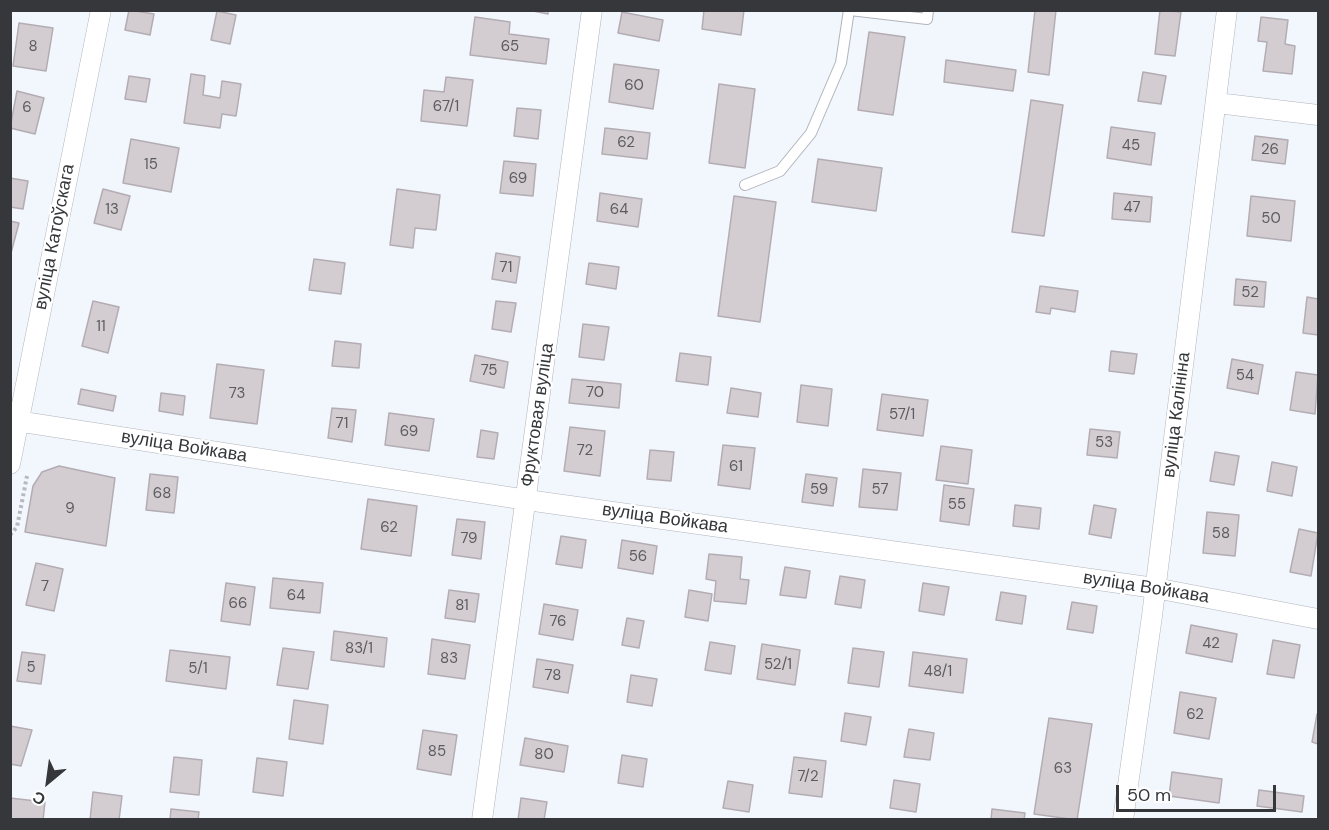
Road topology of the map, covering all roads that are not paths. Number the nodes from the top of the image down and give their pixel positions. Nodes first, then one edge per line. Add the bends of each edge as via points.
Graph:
1 (101, 10) edge
2 (592, 10) edge
3 (849, 10) edge
4 (928, 10) edge
5 (1227, 10) edge
6 (1217, 103) junction
7 (1318, 115) edge
8 (745, 185) dead end
9 (14, 421) edge
10 (11, 458) edge
11 (527, 500) junction
12 (1155, 588) junction
13 (1318, 618) edge
14 (482, 819) edge
15 (1123, 819) edge

1 - 9 street, вуліца Катоўскага
2 - 11 street, Фруктовая вуліца
3 - 4 lane via 927,19
3 - 8 lane via 842,63 811,133 780,171
5 - 6 street, вуліца Калініна
6 - 7 street
6 - 12 street, вуліца Калініна
9 - 10 street, вуліца Катоўскага
9 - 11 street, вуліца Войкава
11 - 12 street, вуліца Войкава
11 - 14 street, Фруктовая вуліца
12 - 13 street, вуліца Войкава
12 - 15 street, вуліца Калініна

